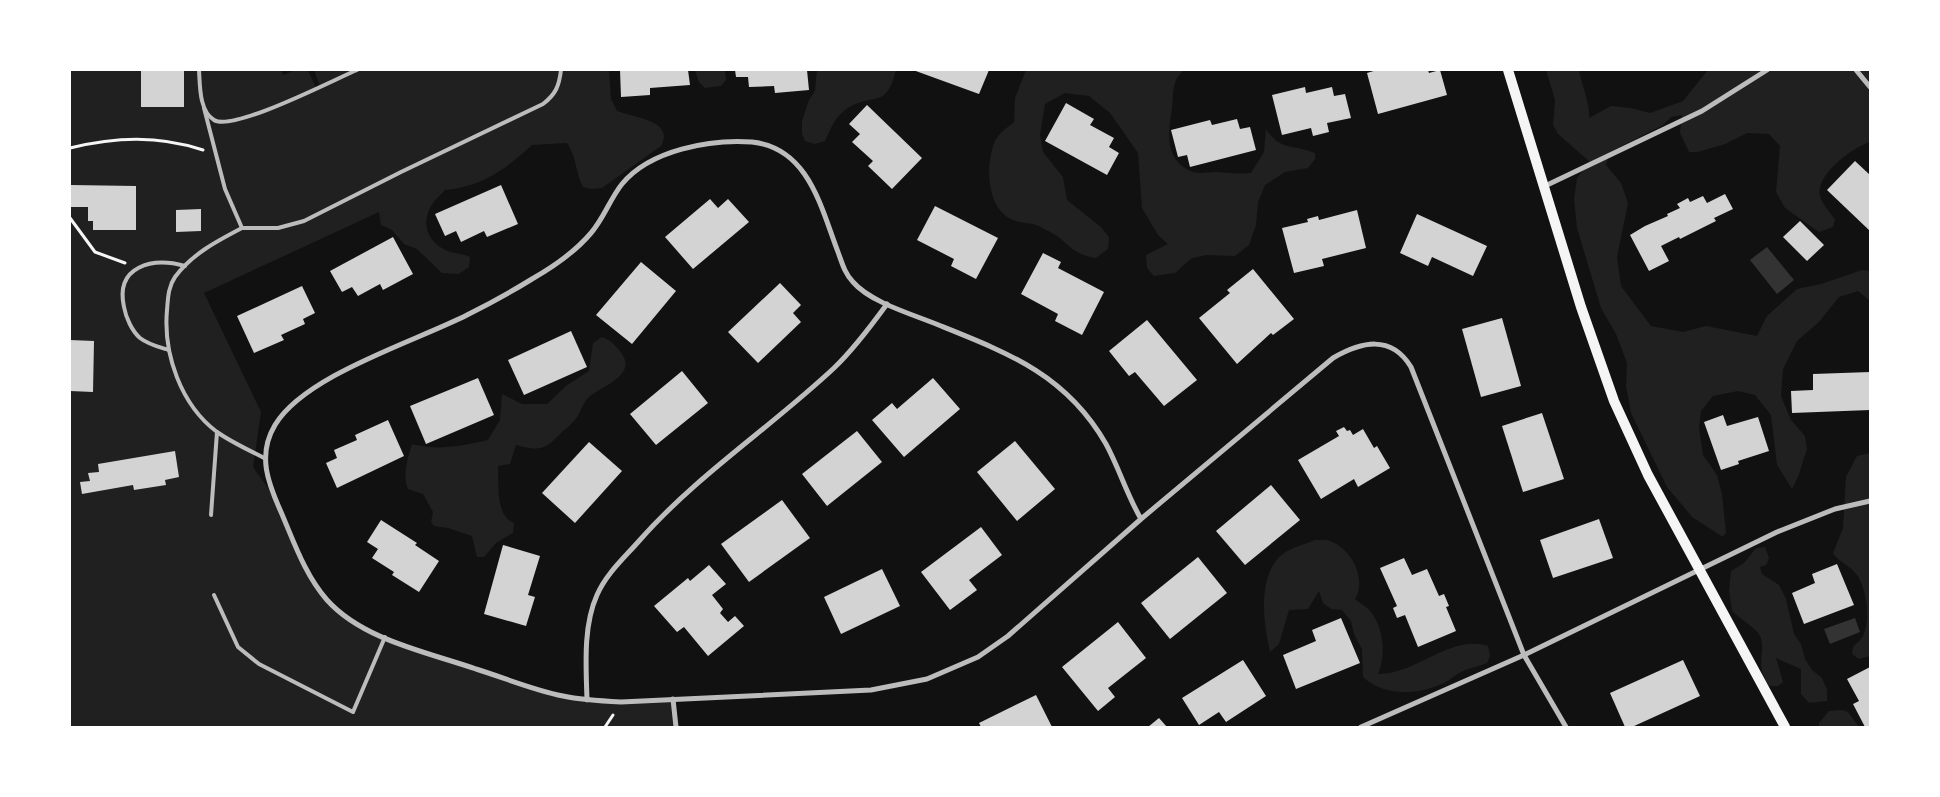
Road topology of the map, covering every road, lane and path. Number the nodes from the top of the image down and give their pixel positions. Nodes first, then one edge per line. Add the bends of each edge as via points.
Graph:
1 (199, 70) edge
2 (356, 70) edge
3 (561, 70) edge
4 (1508, 70) edge
5 (1767, 70) edge
6 (1856, 70) edge
7 (1870, 87) edge
8 (204, 108) junction
9 (70, 148) edge
10 (215, 155) junction
11 (1546, 186) junction
12 (70, 218) edge
13 (242, 228) junction
14 (185, 266) junction
15 (138, 267) junction
16 (887, 304) junction
17 (169, 350) junction
18 (217, 432) junction
19 (264, 458) junction
20 (1870, 501) edge
21 (211, 515) dead end
22 (1140, 519) junction
23 (1698, 569) junction
24 (214, 595) dead end
25 (384, 637) junction
26 (1524, 655) junction
27 (673, 699) junction
28 (587, 700) junction
29 (676, 727) edge
30 (1361, 727) edge
31 (1566, 727) edge
32 (1785, 727) edge

1 - 8 lane
2 - 8 lane via 242,120 213,120
3 - 13 lane via 554,96 543,104 298,224 278,228
4 - 11 main road
5 - 11 street via 1702,111
6 - 7 street
8 - 10 lane
9 - 10 path via 120,140 154,139 178,142
10 - 13 lane via 225,190
11 - 23 main road via 1581,307 1614,401 1648,475
12 - 15 path via 95,252
13 - 14 lane via 216,242
14 - 15 lane via 172,262
14 - 17 lane via 174,279 168,294 166,325
15 - 17 lane via 124,282 122,299 125,312 139,337
16 - 19 street via 861,290 846,273 812,184 796,161 783,152 755,142 687,148 662,156 634,172 622,184 592,232 540,275 468,315 354,367 295,402 274,427
16 - 22 street via 966,336 1029,366 1060,386 1090,419 1107,446
16 - 28 street via 834,368 666,511 608,576 591,612 586,654
17 - 18 lane via 182,390 198,414
18 - 19 lane
18 - 21 lane
19 - 25 street via 272,491 307,573 328,601 345,616
20 - 23 street via 1835,509
22 - 26 street via 1333,358 1362,346 1390,346 1405,356 1419,385
22 - 27 street via 1008,636 978,657 927,679 871,690
23 - 26 street
23 - 32 main road
24 - 25 lane via 238,647 259,664 353,712
25 - 28 street via 537,689
26 - 30 street
26 - 31 street
27 - 28 street
27 - 29 street

